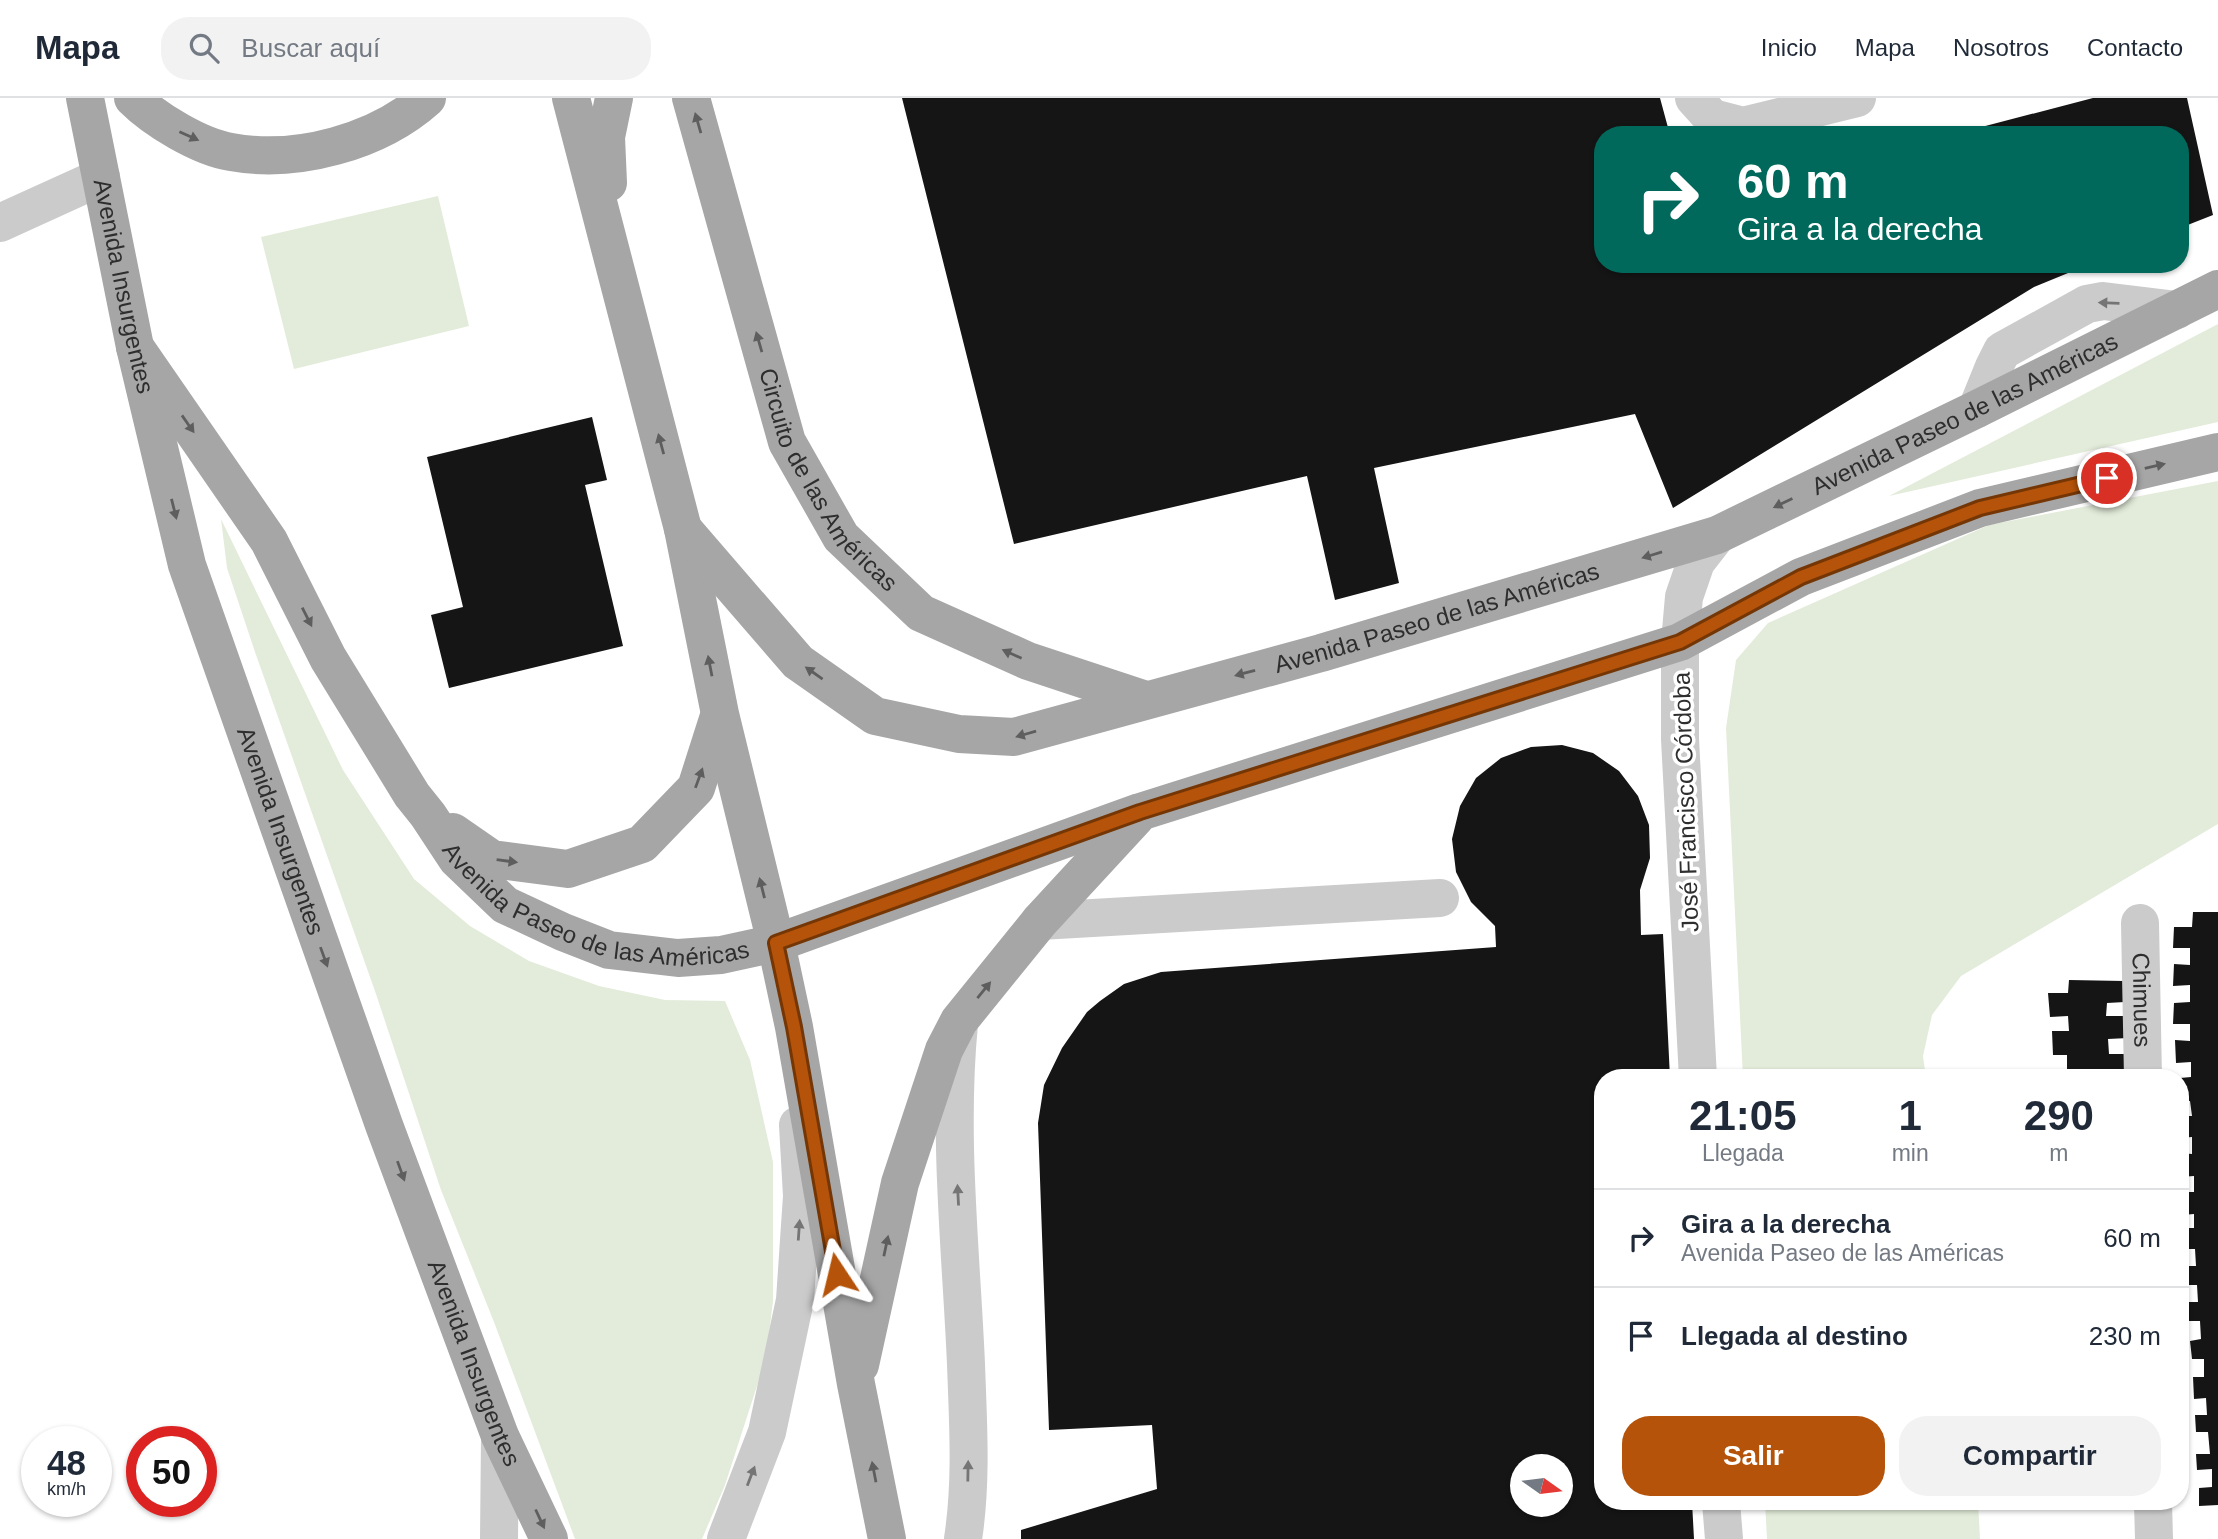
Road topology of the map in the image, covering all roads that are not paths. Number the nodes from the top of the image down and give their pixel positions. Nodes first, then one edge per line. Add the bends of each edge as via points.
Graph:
1 (85, 98) edge
2 (133, 98) edge
3 (427, 98) edge
4 (571, 98) edge
5 (614, 98) edge
6 (691, 98) edge
7 (1694, 98) edge
8 (1857, 98) edge
9 (101, 177) junction
10 (0, 223) edge
11 (610, 251) junction
12 (2218, 289) edge
13 (135, 348) junction
14 (2218, 452) edge
15 (683, 529) junction
16 (1717, 535) junction
17 (1680, 642) junction
18 (1146, 700) junction
19 (720, 714) junction
20 (1140, 812) junction
21 (428, 815) junction
22 (1440, 898) dead end
23 (1040, 921) junction
24 (2140, 923) dead end
25 (776, 943) junction
26 (959, 1021) junction
27 (794, 1027) junction
28 (1698, 1069) edge
29 (2143, 1069) edge
30 (856, 1384) junction
31 (500, 1436) junction
32 (1722, 1510) edge
33 (2153, 1510) edge
34 (499, 1539) edge
35 (549, 1539) edge
36 (726, 1539) edge
37 (887, 1539) edge
38 (963, 1539) edge
39 (1724, 1539) edge
40 (2154, 1539) edge

1 - 9 main road, Avenida Insurgentes
2 -> 3 main road via 182,134 229,152 279,155 372,134
4 - 11 main road
5 - 11 main road via 606,137
18 -> 6 main road, Circuito de las Américas via 1028,661 921,613 841,537 787,442
7 - 8 street via 1712,118 1743,126
9 - 10 street
9 - 13 main road, Avenida Insurgentes
15 -> 11 main road
12 -> 16 main road, Avenida Paseo de las Américas
13 -> 21 main road, Avenida Paseo de las Américas via 269,541 328,658
13 -> 31 main road, Avenida Insurgentes via 187,565 384,1125
17 -> 14 main road, Avenida Paseo de las Américas via 1801,577 1980,508
18 -> 15 main road, Avenida Paseo de las Américas via 1014,737 959,734 876,716 798,662
19 -> 15 main road
16 - 17 street, José Francisco Córdoba via 1696,562 1684,597
16 -> 18 main road, Avenida Paseo de las Américas
17 - 20 main road, Avenida Paseo de las Américas
17 - 28 street, José Francisco Córdoba via 1680,739
21 -> 19 main road via 492,859 568,869 593,861 642,844 696,788
25 -> 19 main road
20 - 23 main road
20 - 25 main road, Avenida Paseo de las Américas
21 - 25 main road, Avenida Paseo de las Américas via 457,859 505,905 609,950 678,958
22 - 23 street
26 -> 23 main road
24 - 29 street, Chimues
25 - 27 main road
30 -> 26 main road via 900,1183 944,1050
38 -> 26 street via 969,1440 956,1146
27 - 30 main road
36 -> 27 street via 768,1433 795,1300 802,1196
37 -> 30 main road
31 - 34 street
31 -> 35 main road, Avenida Insurgentes
32 - 39 street
33 - 40 street

